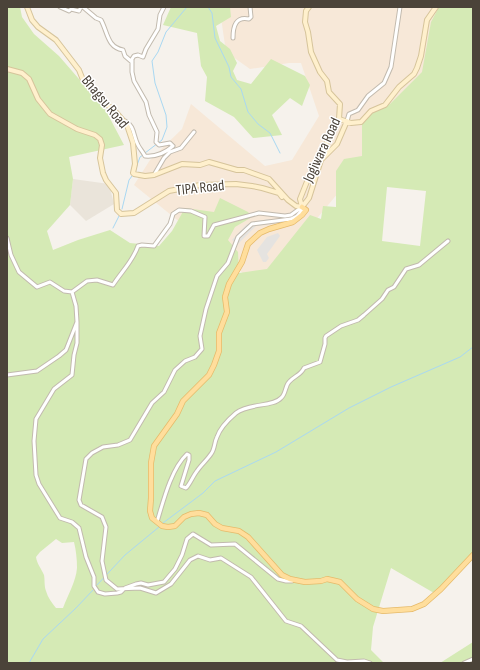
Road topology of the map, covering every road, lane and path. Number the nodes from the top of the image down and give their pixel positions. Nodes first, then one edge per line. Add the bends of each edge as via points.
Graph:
1 (28, 7) edge
2 (60, 7) edge
3 (82, 7) edge
4 (164, 7) edge
5 (250, 7) edge
6 (309, 7) edge
7 (400, 7) edge
8 (436, 7) edge
9 (233, 38) dead end
10 (132, 62) junction
11 (7, 69) edge
12 (339, 119) junction
13 (124, 120) junction
14 (347, 122) junction
15 (194, 132) dead end
16 (154, 175) junction
17 (293, 203) junction
18 (302, 207) junction
19 (7, 238) edge
20 (448, 241) dead end
21 (72, 292) junction
22 (77, 322) junction
23 (7, 375) edge
24 (160, 524) junction
25 (473, 555) edge
26 (296, 580) junction
27 (125, 588) junction
28 (473, 660) edge
29 (361, 662) edge
30 (370, 663) edge
31 (464, 663) edge

1 - 13 street, Bhagsu Road via 32,20 56,40 98,98
2 - 3 street via 69,11 79,11
3 - 10 street via 101,20 110,43 115,49 124,50 125,56
4 - 10 street via 158,29 143,57 134,56
5 - 9 street via 250,19 238,19 234,24
6 - 12 street, Jogiwara Road via 305,22 311,52 327,81 329,92 340,104
7 - 14 street via 391,67 384,83 368,96 358,110 349,114
8 - 14 street via 428,20 421,56 414,74 399,87 385,105 371,111 361,122
10 - 13 street via 134,81 146,102 149,116 157,132 157,143 170,143 173,146 154,156 145,156 133,128
11 - 17 street, TIPA Road via 22,72 29,79 38,99 50,114 100,139 103,173 116,193 117,210 122,214 134,213 169,191 200,185 236,184 262,188 279,193
12 - 14 street
12 - 18 street, Jogiwara Road via 308,179 300,199
13 - 16 street, Bhagsu Road via 133,143 133,173
14 - 18 street via 337,144 321,160 309,198
15 - 16 street via 181,148 170,152 164,158
16 - 17 street, Bhagsu Road via 182,164 200,165 209,162 269,179
17 - 18 street, Bhagsu Road
18 - 21 street via 291,216 259,213 214,225 208,236 204,236 205,217 191,211 178,210 154,246 138,246 134,257 114,285 97,280 87,281
18 - 24 main road via 305,212 293,222 269,228 248,244 225,297 227,312 219,333 219,351 214,366 183,400 177,414 154,446 150,511 152,518
18 - 27 street via 304,209 300,214 291,219 252,224 238,237 228,263 217,276 206,309 200,336 202,349 195,357 185,361 175,370 164,392 152,403 130,440 104,447 86,459 79,500 81,505 102,517 106,527 102,561 106,578 117,589
19 - 21 street via 19,272 37,287 50,282 64,291
20 - 24 street via 419,265 406,269 394,287 388,290 364,316 326,336 320,362 304,368 290,380 281,399 244,408 235,414 221,429 211,455 186,488 181,486 189,455 183,457 171,479
21 - 22 street
22 - 23 street via 66,350 59,356 37,371
22 - 27 street via 72,376 54,389 36,419 36,475 60,518 72,522 78,528 94,577 94,586 98,592 112,594
24 - 26 main road via 175,526 191,514 199,512 207,515 218,526 239,531 248,537 282,575
25 - 26 main road via 441,589 424,604 412,609 373,609 357,599 340,582 327,579 305,582
26 - 27 street via 278,579 235,544 211,545 193,534 187,539 175,569 164,582 148,585 141,583
27 - 29 street via 140,588 156,593 171,584 190,560 198,556 210,560 221,558 251,577 286,621 301,626 337,660
28 - 31 street
29 - 30 street

